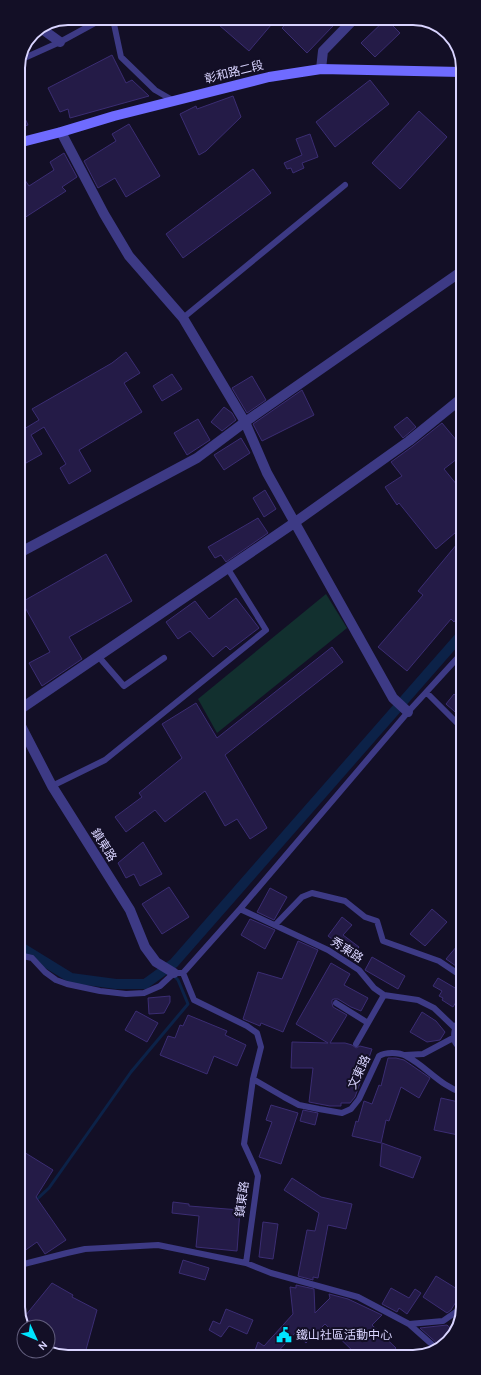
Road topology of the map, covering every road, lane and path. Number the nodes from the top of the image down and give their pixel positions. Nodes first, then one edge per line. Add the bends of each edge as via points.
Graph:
1 (91, 25) edge
2 (114, 25) edge
3 (348, 25) edge
4 (45, 31) edge
5 (60, 42) junction
6 (27, 57) edge
7 (321, 69) junction
8 (456, 72) edge
9 (174, 101) junction
10 (61, 132) junction
11 (25, 141) edge
12 (345, 185) dead end
13 (456, 275) edge
14 (183, 318) junction
15 (456, 403) edge
16 (245, 422) junction
17 (294, 523) junction
18 (25, 550) edge
19 (228, 569) junction
20 (98, 656) junction
21 (164, 658) dead end
22 (456, 660) edge
23 (427, 693) junction
24 (25, 706) edge
25 (405, 710) junction
26 (456, 722) edge
27 (25, 734) edge
28 (52, 786) junction
29 (240, 909) junction
30 (275, 926) junction
31 (25, 956) edge
32 (456, 972) edge
33 (179, 973) junction
34 (384, 995) junction
35 (336, 1003) dead end
36 (368, 1023) junction
37 (455, 1028) joint
38 (453, 1038) junction
39 (456, 1043) edge
40 (356, 1044) dead end
41 (405, 1055) junction
42 (252, 1079) junction
43 (456, 1090) edge
44 (246, 1262) junction
45 (25, 1264) edge
46 (456, 1312) edge
47 (409, 1324) junction
48 (433, 1345) edge

1 - 5 lane
2 - 9 lane via 121,57 155,90
3 - 7 street via 323,50
4 - 5 street
5 - 6 lane
7 - 8 main road, 彰和路二段
7 - 9 main road, 彰和路二段 via 269,77
9 - 10 main road, 彰和路二段
10 - 11 main road, 彰和路二段
10 - 14 street via 129,256
12 - 14 lane
13 - 16 street
14 - 16 street
15 - 17 street via 409,441
16 - 17 street via 267,473
16 - 18 street via 197,458
17 - 19 street
17 - 25 street via 393,698
19 - 20 street
19 - 28 lane via 266,630 105,760
20 - 21 lane via 124,686
20 - 24 street
22 - 23 lane
23 - 25 lane
23 - 26 lane
25 - 29 lane
27 - 28 street, 鎮東路
28 - 33 street, 鎮東路 via 130,910 145,947 156,962
29 - 30 lane, 秀東路
29 - 33 lane
30 - 32 lane via 302,897 312,893 345,900 365,917 377,921 383,941 439,961
30 - 34 lane, 秀東路 via 334,954 359,970 374,988
31 - 33 lane via 32,958 56,980 100,991 126,994 144,993
33 - 42 lane, 鎮東路 via 194,1000 257,1033 261,1046
34 - 36 lane
34 - 37 lane via 418,1000 434,1008
35 - 36 lane
36 - 40 lane
37 - 38 lane
38 - 39 lane
38 - 41 lane via 424,1054
41 - 42 lane, 文東路 via 384,1053 379,1056 359,1100 351,1109 342,1113 299,1104
41 - 43 lane
42 - 44 lane, 鎮東路 via 244,1144 258,1176
44 - 45 lane via 158,1245 67,1252
44 - 47 lane via 271,1273 358,1297
46 - 47 lane via 443,1321
47 - 48 lane

